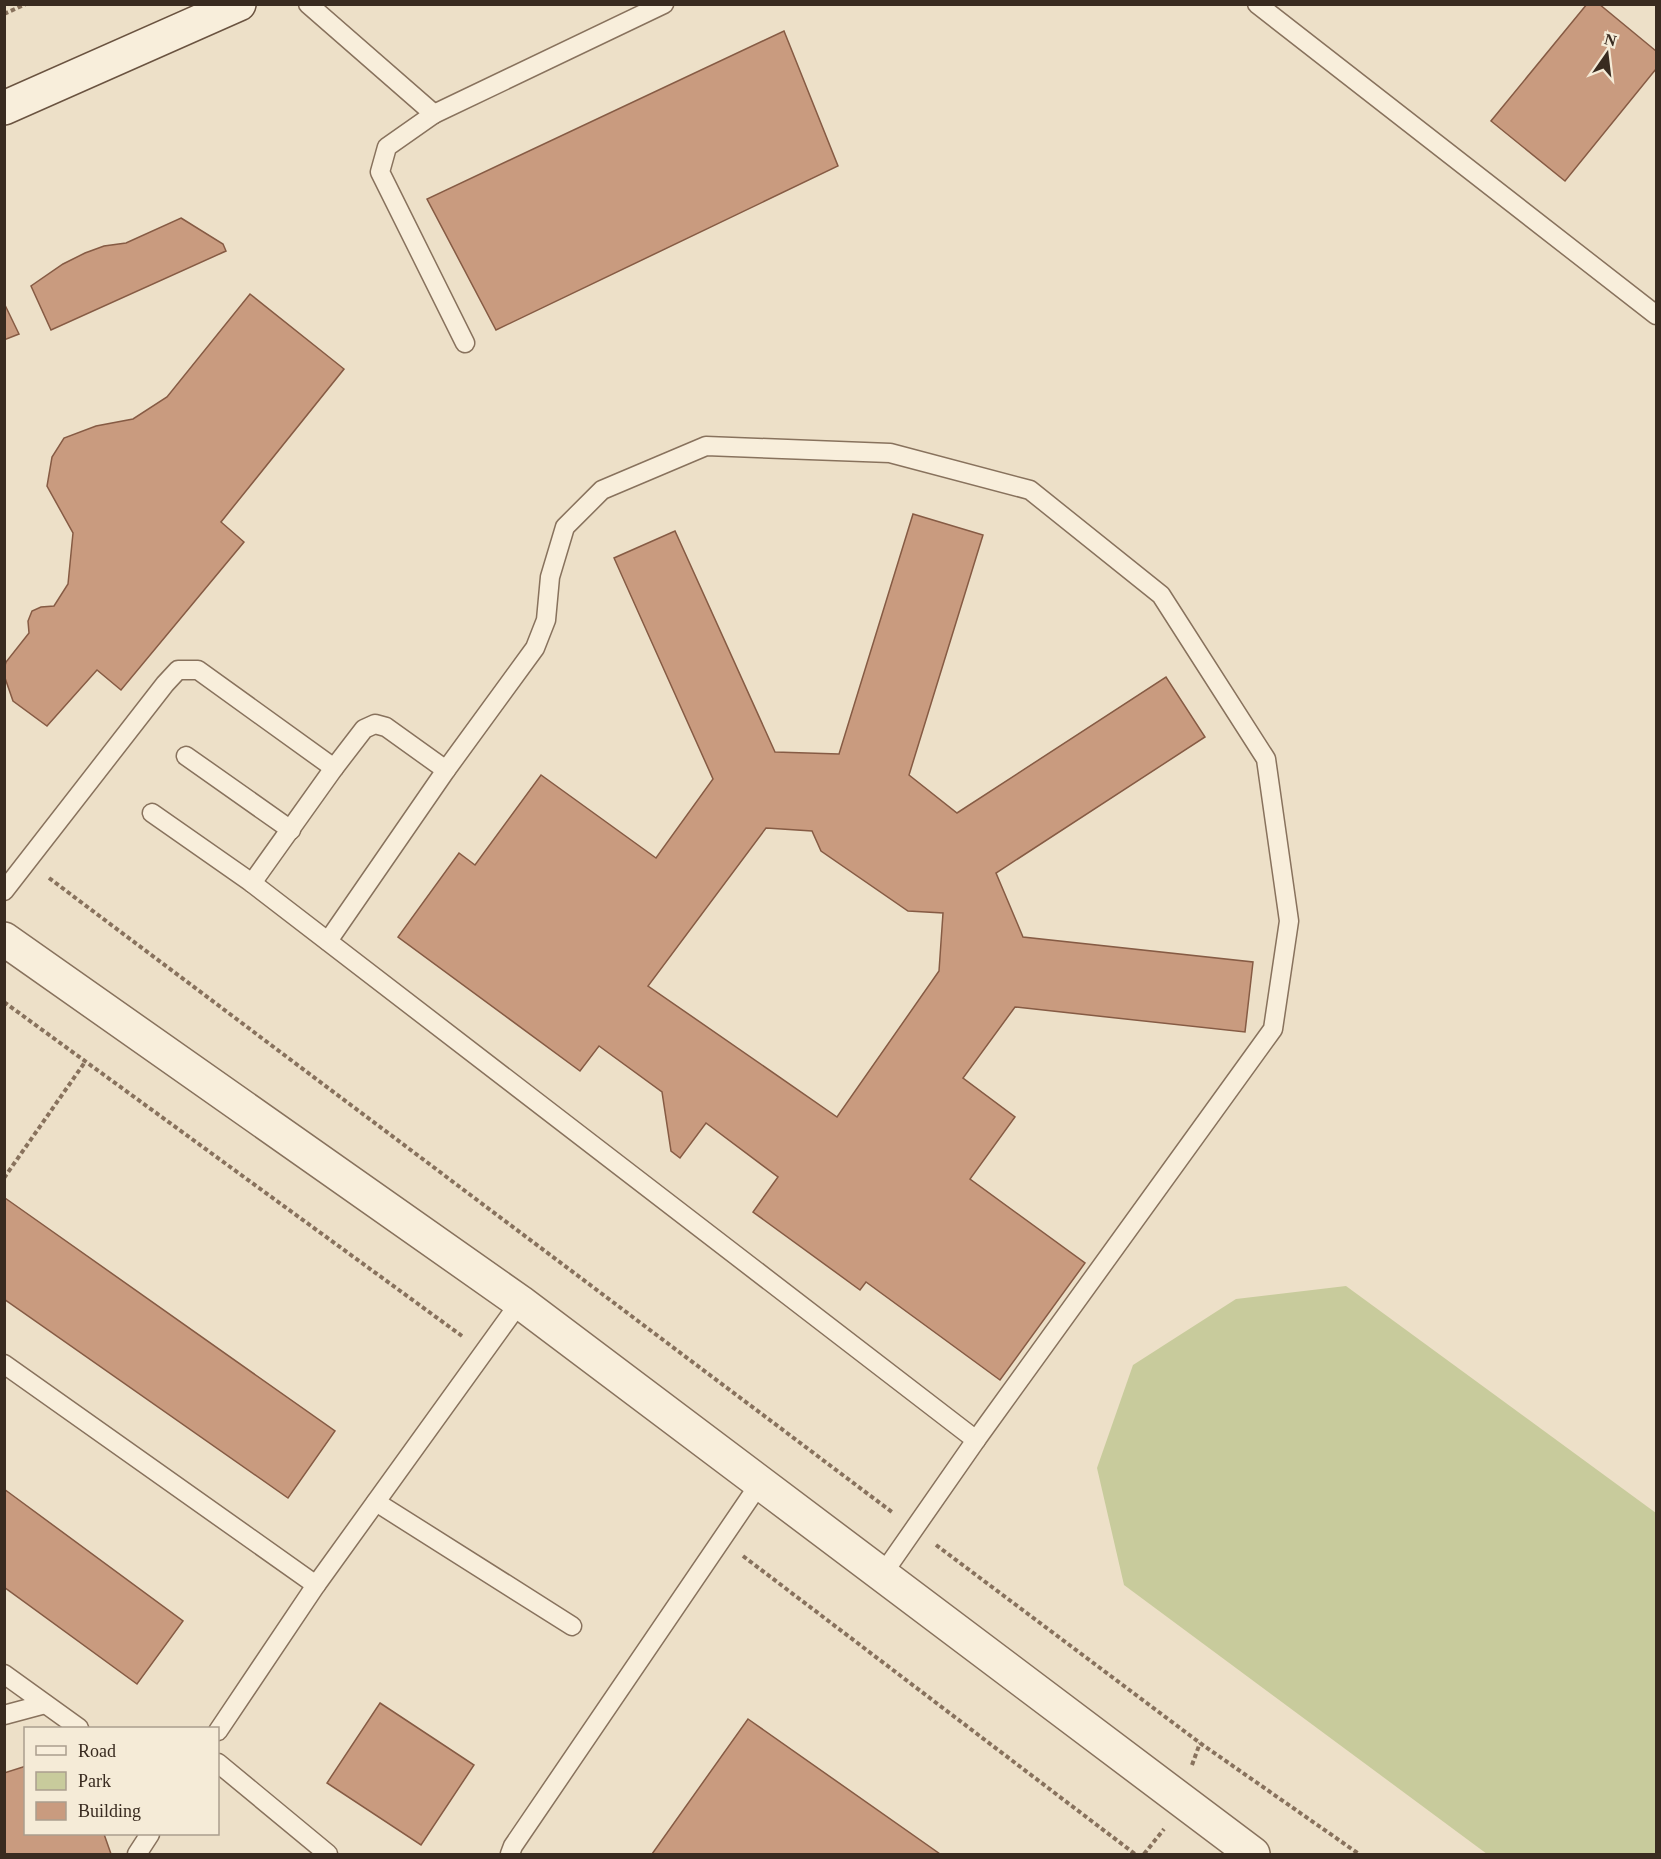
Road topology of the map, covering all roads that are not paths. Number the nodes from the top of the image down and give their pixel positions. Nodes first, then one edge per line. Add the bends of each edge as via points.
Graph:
1 (239, 4) edge
2 (308, 4) edge
3 (664, 4) edge
4 (1257, 4) edge
5 (4, 108) edge
6 (434, 114) junction
7 (1656, 315) edge
8 (465, 343) dead end
9 (186, 756) dead end
10 (334, 768) junction
11 (446, 770) junction
12 (152, 813) dead end
13 (291, 830) junction
14 (252, 883) junction
15 (4, 891) edge
16 (4, 939) edge
17 (328, 940) junction
18 (520, 1302) junction
19 (4, 1364) edge
20 (975, 1440) junction
21 (760, 1483) junction
22 (376, 1502) junction
23 (882, 1575) junction
24 (316, 1585) junction
25 (572, 1626) dead end
26 (4, 1674) edge
27 (45, 1704) junction
28 (4, 1715) edge
29 (77, 1727) edge
30 (219, 1730) edge
31 (219, 1764) edge
32 (149, 1835) edge
33 (1244, 1852) edge
34 (137, 1854) edge
35 (328, 1854) edge
36 (510, 1854) edge

1 - 5 street
2 - 6 lane
3 - 6 lane
4 - 7 lane
6 - 8 lane via 387,147 380,172
9 - 13 lane
10 - 11 lane via 364,729 375,724 386,727
10 - 13 lane
10 - 15 lane via 198,670 178,670
11 - 17 lane
11 - 20 lane via 535,648 546,620 550,577 565,527 602,490 706,446 890,453 1030,490 1161,595 1266,759 1289,921 1273,1029
12 - 14 lane
13 - 14 lane
14 - 17 lane
16 - 18 street
17 - 20 lane
18 - 21 street
18 - 22 lane
19 - 24 lane
20 - 23 lane
21 - 23 street
21 - 36 lane
22 - 24 lane
22 - 25 lane
23 - 33 street
24 - 30 lane
26 - 27 lane
27 - 28 lane
27 - 29 lane
31 - 35 lane
32 - 34 lane

